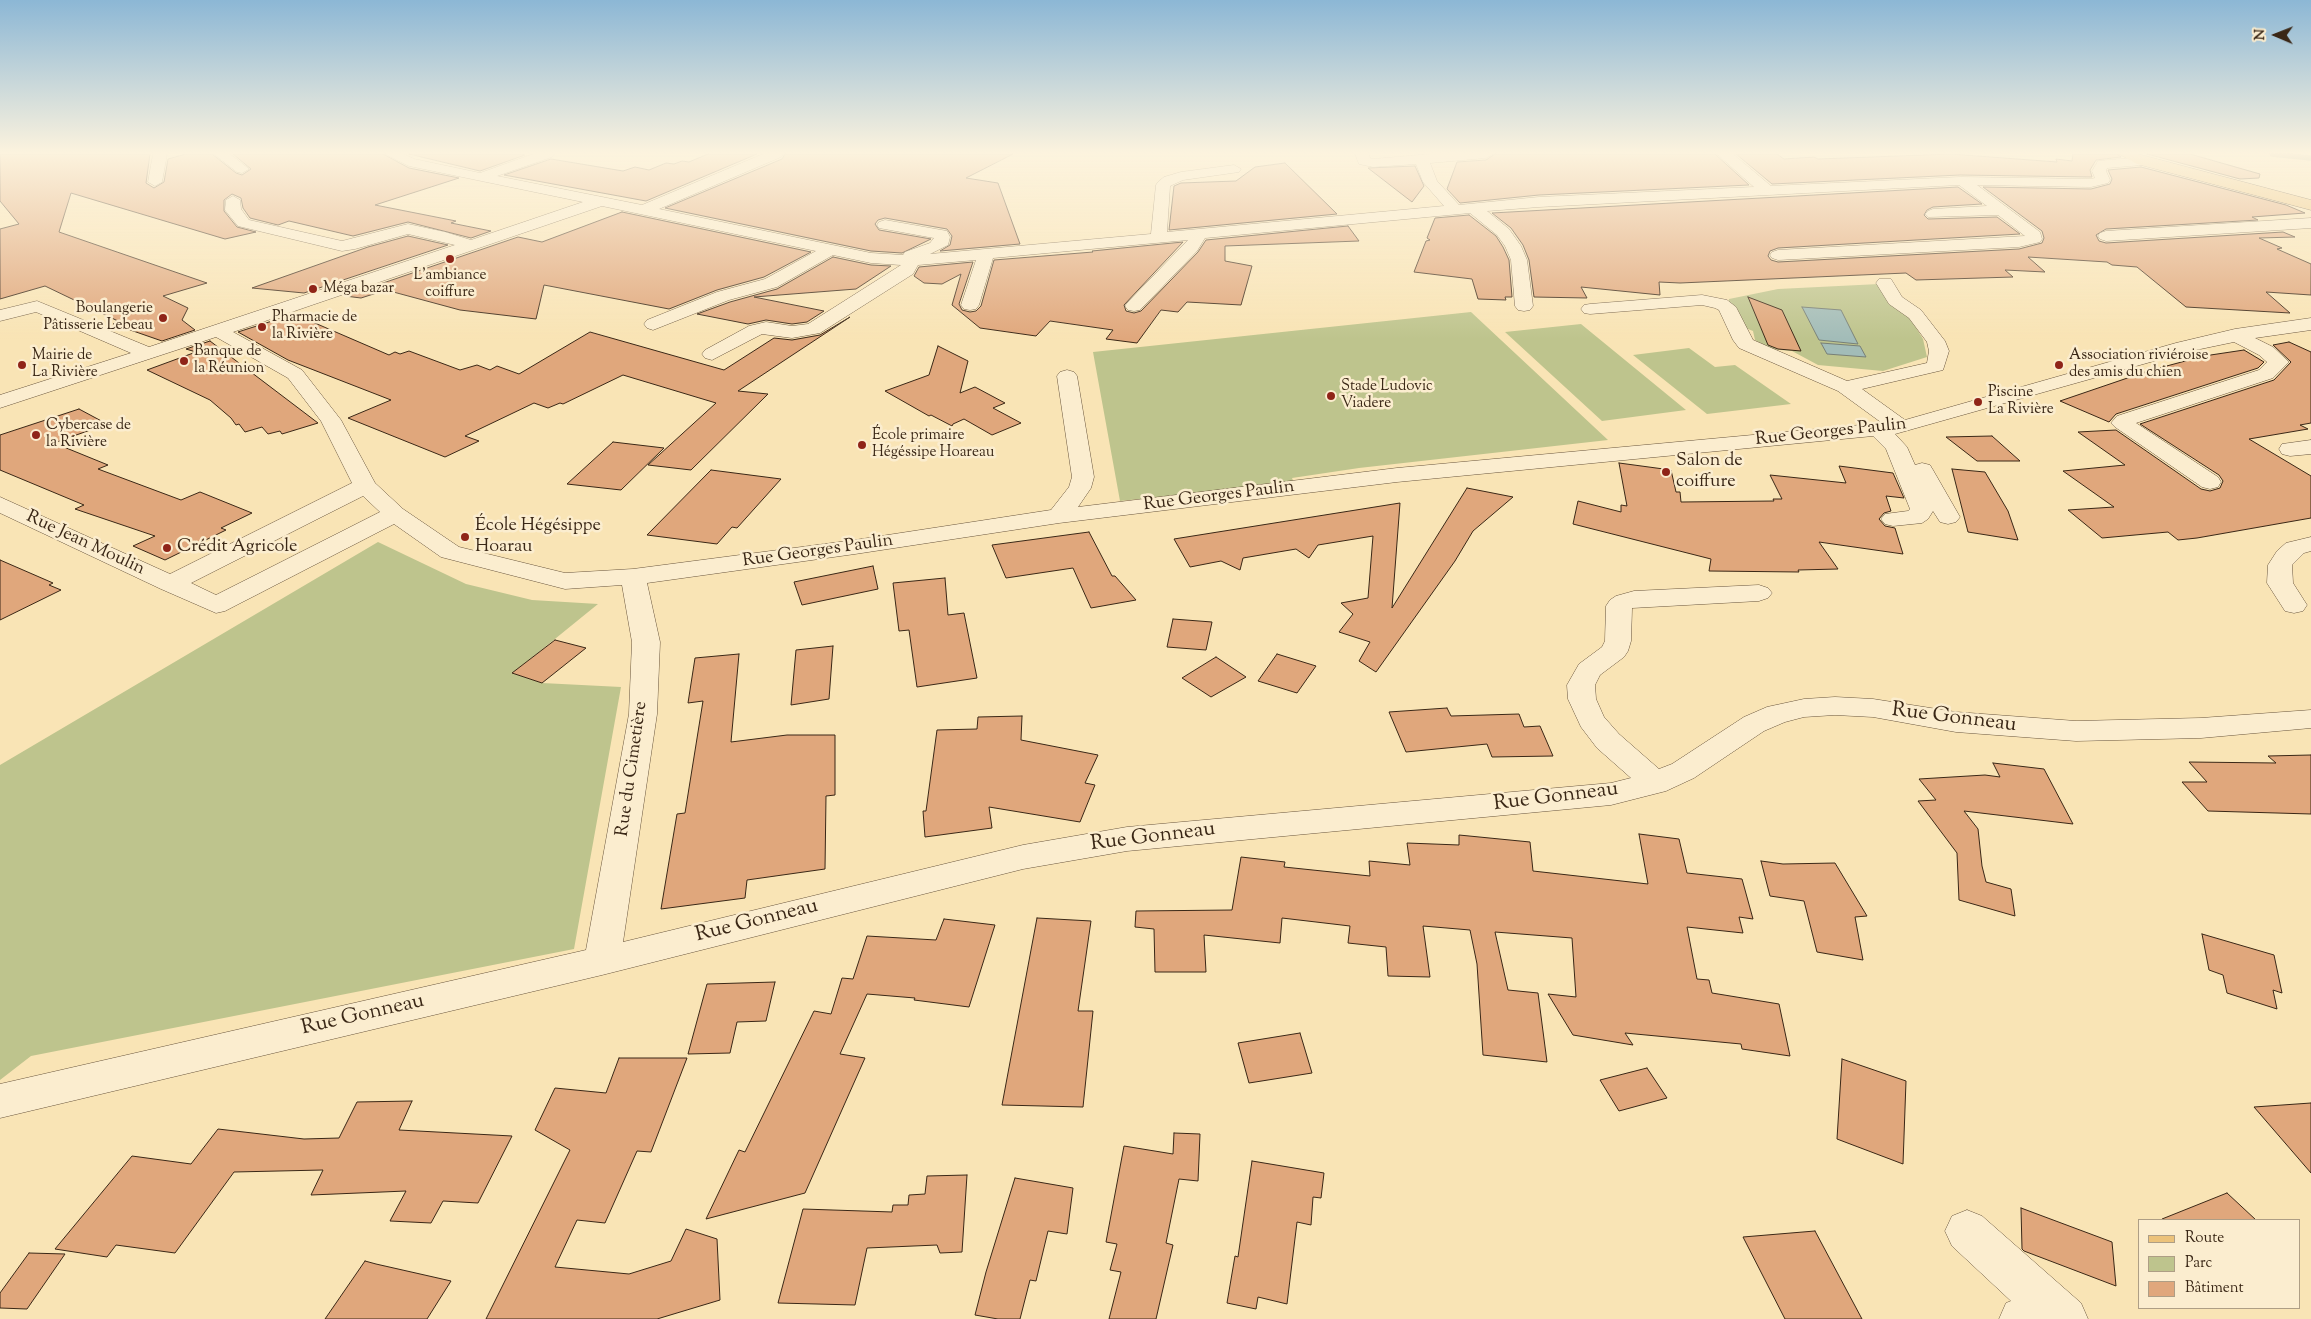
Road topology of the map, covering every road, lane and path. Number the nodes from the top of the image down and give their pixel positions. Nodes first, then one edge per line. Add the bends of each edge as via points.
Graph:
1 (238, 216) edge
2 (557, 216) edge
3 (670, 216) edge
4 (1161, 216) edge
5 (1385, 216) edge
6 (1483, 216) edge
7 (2009, 216) edge
8 (2311, 224) edge
9 (885, 225) dead end
10 (1200, 233) junction
11 (2106, 236) dead end
12 (1160, 237) junction
13 (470, 245) junction
14 (830, 250) junction
15 (986, 253) junction
16 (1778, 254) dead end
17 (906, 261) junction
18 (1885, 283) dead end
19 (970, 305) dead end
20 (1134, 306) dead end
21 (1524, 306) dead end
22 (1590, 309) dead end
23 (0, 316) edge
24 (653, 324) dead end
25 (2311, 324) edge
26 (216, 330) junction
27 (2235, 335) junction
28 (147, 353) junction
29 (712, 354) dead end
30 (1067, 376) dead end
31 (1845, 387) junction
32 (0, 402) edge
33 (1892, 427) junction
34 (2210, 482) dead end
35 (365, 486) junction
36 (0, 504) edge
37 (395, 514) junction
38 (1059, 516) junction
39 (1948, 517) dead end
40 (1893, 520) dead end
41 (2311, 544) edge
42 (633, 577) junction
43 (170, 584) junction
44 (1759, 593) dead end
45 (2294, 605) dead end
46 (2311, 718) edge
47 (1654, 784) junction
48 (602, 961) junction
49 (0, 1101) edge
50 (1967, 1231) dead end
51 (2022, 1319) edge
52 (2041, 1319) edge
53 (2065, 1319) edge

1 - 13 street via 244,223 342,246 408,229
2 - 13 street
3 - 14 street
4 - 12 street
5 - 10 street
6 - 21 street via 1503,232 1513,246 1519,260
7 - 16 street via 2032,232 2034,239
8 - 11 street
9 - 17 street via 941,234 942,242
10 - 12 street
10 - 20 street via 1191,248
12 - 15 street
13 - 26 street
14 - 17 street
14 - 24 street via 771,283 723,296
15 - 17 street
15 - 19 street
17 - 29 street via 907,270 813,329 792,332 766,328 756,330
18 - 31 street via 1895,300 1915,314 1927,328 1939,351 1938,362 1930,368
22 - 31 street via 1702,300 1721,304 1728,307 1746,344
23 - 28 street via 37,306
25 - 27 street, Rue Georges Paulin
26 - 28 street
26 - 35 street, Rue Georges Paulin via 295,374 331,420
27 - 33 street, Rue Georges Paulin
27 - 34 street via 2266,351 2279,362 2266,374 2122,423
28 - 32 street
30 - 38 street via 1083,477 1080,488
31 - 33 street
33 - 38 street, Rue Georges Paulin via 1398,475
33 - 39 street via 1904,436
33 - 40 street via 1896,447 1922,508 1914,518
35 - 37 street, Rue Georges Paulin
35 - 43 street
36 - 43 street, Rue Jean Moulin
37 - 42 street, Rue Georges Paulin via 450,552 565,581
37 - 43 street, Rue Jean Moulin via 216,605
38 - 42 street, Rue Georges Paulin
41 - 45 street via 2295,548 2280,565 2280,583
42 - 48 street, Rue du Cimetière via 646,642 643,714
44 - 47 street via 1634,599 1618,606 1618,642 1614,651 1589,670 1582,685 1582,699 1591,720 1608,741
46 - 47 street, Rue Gonneau via 2200,728 2076,731 1956,722 1873,708 1804,708 1776,714 1754,724 1683,771
47 - 48 street, Rue Gonneau via 1612,794 1557,800 1127,839 1023,857
48 - 49 street, Rue Gonneau
50 - 53 street
51 - 52 street

